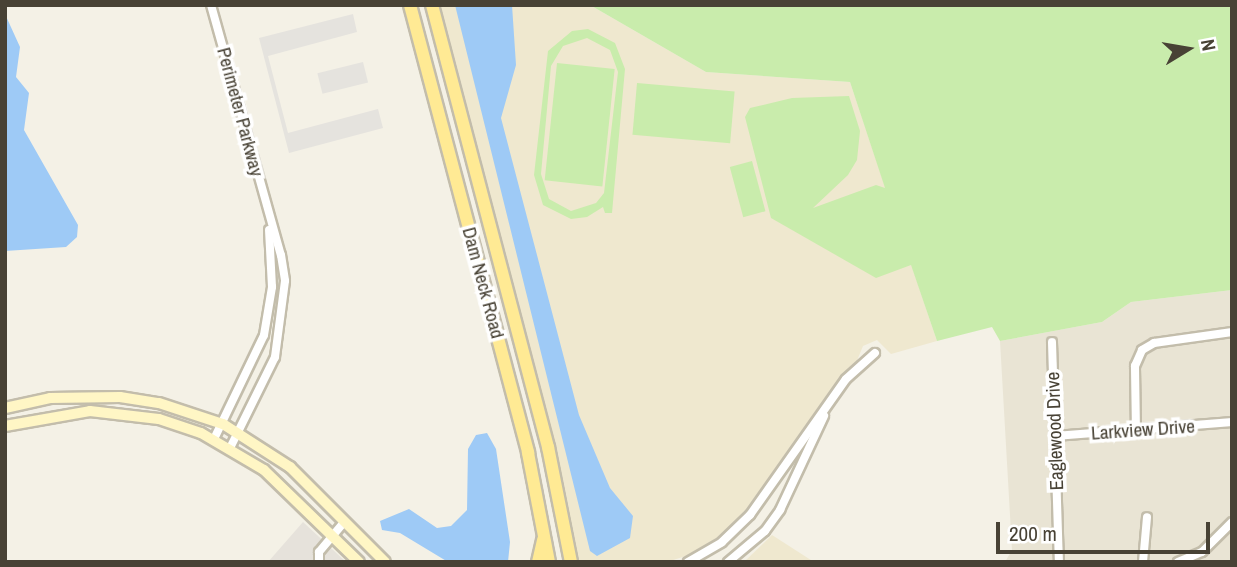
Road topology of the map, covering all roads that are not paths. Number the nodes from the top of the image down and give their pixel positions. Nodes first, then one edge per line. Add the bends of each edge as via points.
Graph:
1 (211, 5) edge
2 (410, 5) edge
3 (432, 5) edge
4 (268, 220) junction
5 (1232, 332) edge
6 (1052, 342) dead end
7 (875, 354) dead end
8 (833, 398) junction
9 (5, 408) edge
10 (1232, 422) edge
11 (223, 424) junction
12 (5, 426) edge
13 (1136, 432) junction
14 (239, 433) junction
15 (1055, 436) junction
16 (214, 439) junction
17 (230, 447) junction
18 (1147, 517) dead end
19 (345, 521) junction
20 (1232, 522) edge
21 (333, 535) junction
22 (544, 536) junction
23 (319, 562) edge
24 (359, 562) edge
25 (386, 562) edge
26 (538, 562) edge
27 (549, 562) edge
28 (571, 562) edge
29 (688, 562) edge
30 (728, 562) edge
31 (1059, 562) edge
32 (1143, 562) edge
33 (1178, 562) edge

1 - 4 street, Perimeter Parkway
2 - 22 main road, Dam Neck Road via 528,453
3 - 28 main road, Dam Neck Road via 548,447
4 - 11 street, Perimeter Parkway via 269,316 253,367
4 - 14 street, Perimeter Parkway via 283,268 282,332 266,382
5 - 13 street via 1154,343 1142,350 1135,366
6 - 15 street, Eaglewood Drive
7 - 8 street via 859,365
8 - 29 street via 750,515 722,542
8 - 30 street via 780,510 765,531
9 - 11 street via 50,398 120,397 170,406
10 - 13 street, Larkview Drive
11 - 14 street
11 - 16 street, Perimeter Parkway
12 - 16 street via 59,414 111,412 159,419
13 - 15 street, Larkview Drive
14 - 17 street, Perimeter Parkway
14 - 19 street via 290,467
15 - 31 street, Eaglewood Drive
16 - 17 street
17 - 21 street via 264,470
18 - 32 street
19 - 21 street
19 - 25 street
20 - 33 street via 1202,552
21 - 23 street via 319,552
21 - 24 street
22 - 26 main road
22 - 27 main road, Dam Neck Road

